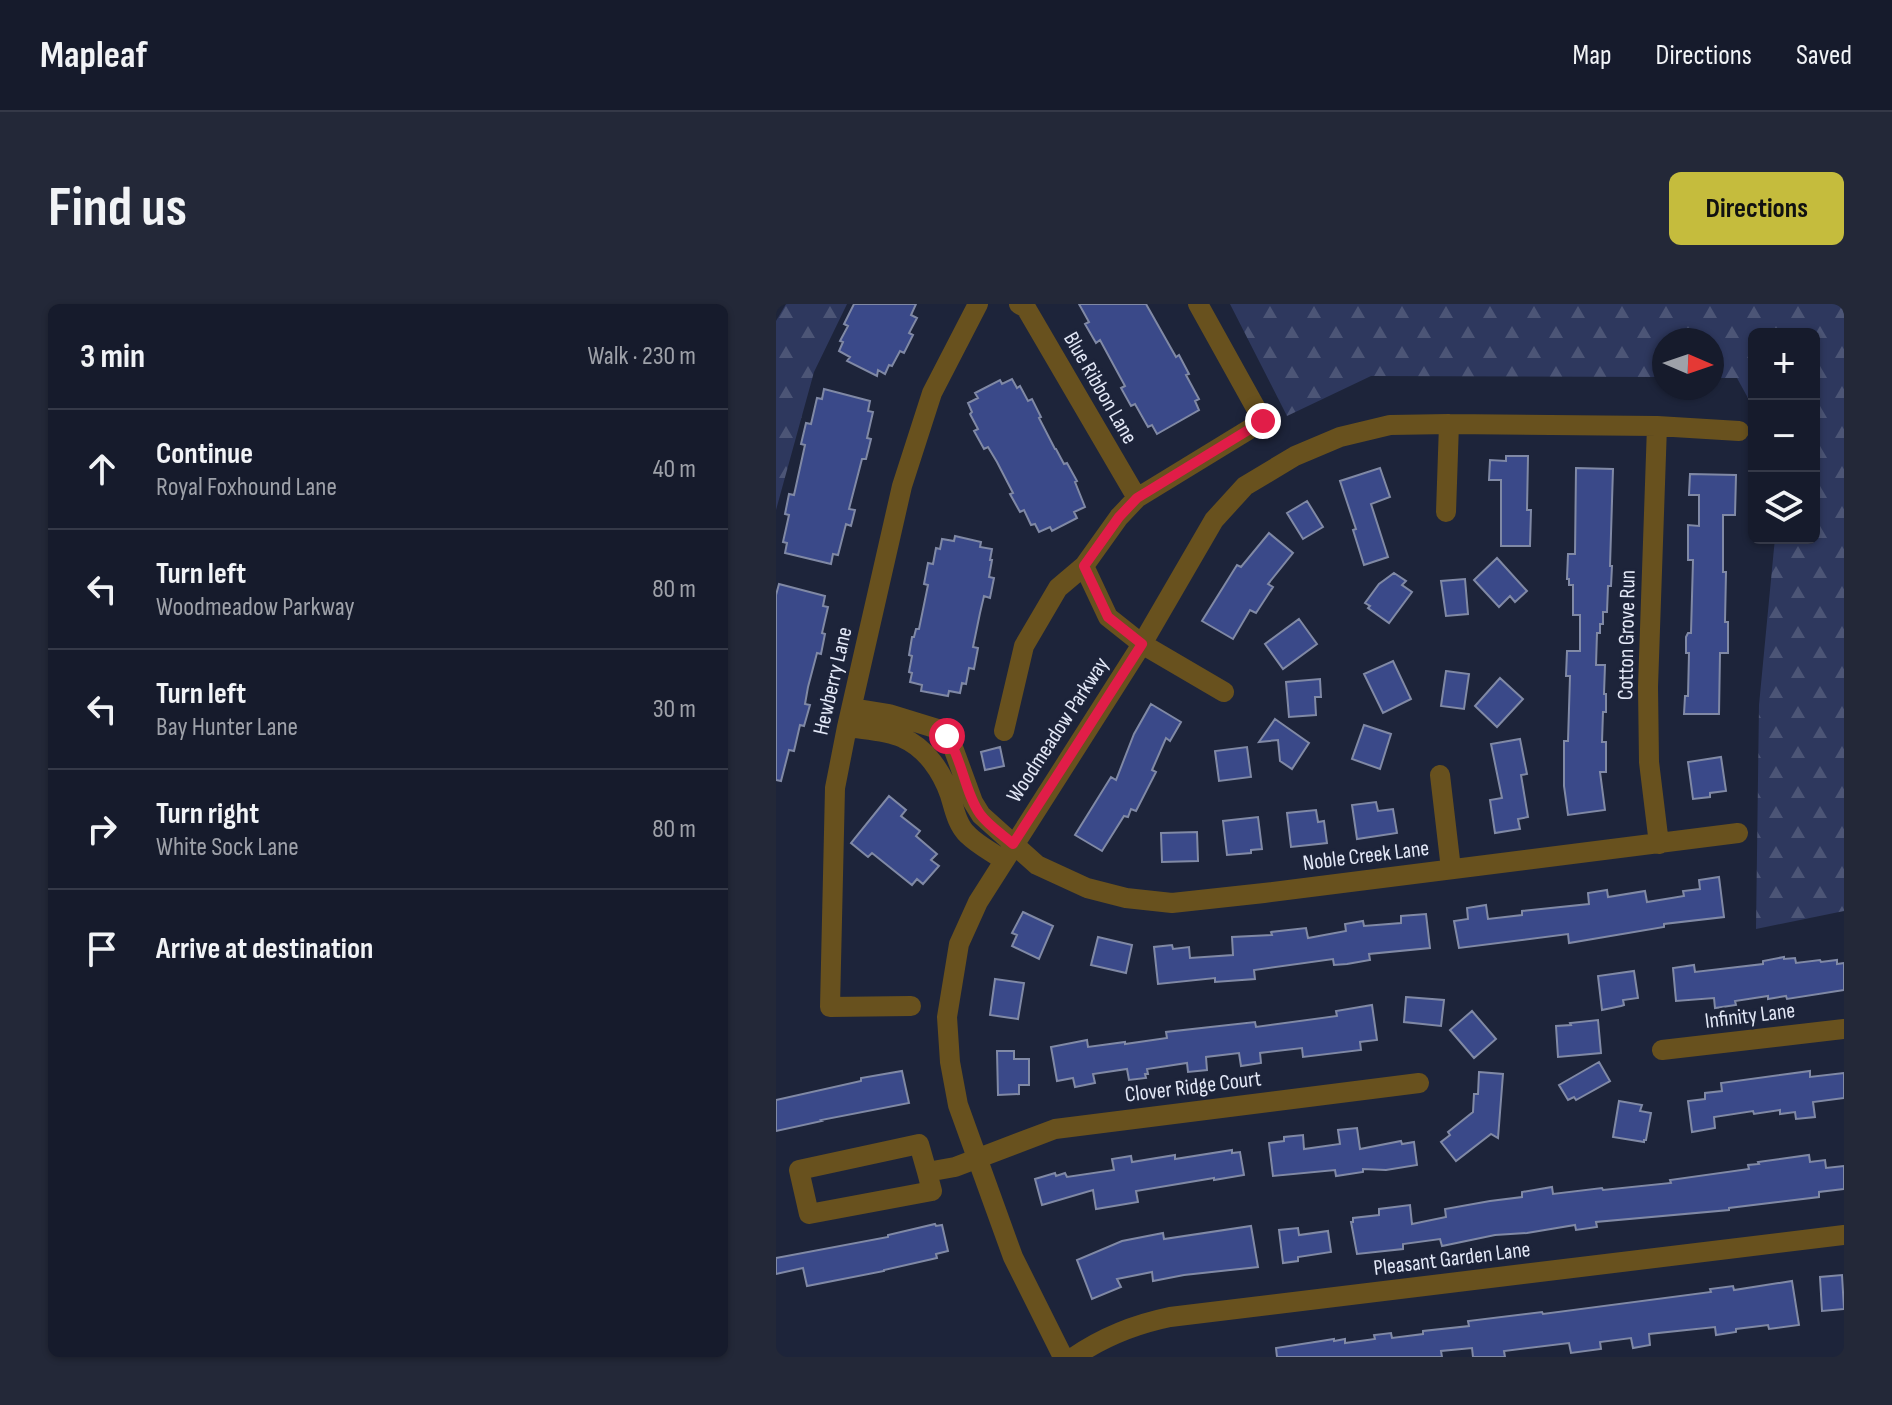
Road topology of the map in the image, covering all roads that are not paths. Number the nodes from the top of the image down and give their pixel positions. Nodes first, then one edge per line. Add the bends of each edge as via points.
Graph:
1 (978, 304) edge
2 (1019, 304) edge
3 (1198, 304) edge
4 (1449, 424) junction
5 (1657, 426) junction
6 (1739, 431) dead end
7 (1137, 498) junction
8 (1446, 512) dead end
9 (1084, 566) junction
10 (1142, 644) junction
11 (1224, 692) dead end
12 (850, 718) junction
13 (1004, 731) dead end
14 (1440, 775) dead end
15 (1738, 833) dead end
16 (1659, 844) junction
17 (1008, 852) junction
18 (1451, 869) junction
19 (911, 1006) dead end
20 (1844, 1029) edge
21 (1662, 1050) dead end
22 (1419, 1083) dead end
23 (977, 1157) junction
24 (927, 1172) junction
25 (1844, 1235) edge
26 (1063, 1357) edge
27 (1074, 1357) edge

1 - 12 street, Hewberry Lane via 932,393 902,486
2 - 7 street, Blue Ribbon Lane
3 - 7 street via 1263,421
4 - 5 street, Woodmeadow Parkway
4 - 8 street
4 - 10 street, Woodmeadow Parkway via 1390,425 1340,437 1245,486 1214,520
5 - 6 street, Woodmeadow Parkway
5 - 16 street, Cotton Grove Run via 1648,687 1649,762
7 - 9 street
9 - 10 street via 1108,617
9 - 13 street via 1058,588 1024,646
10 - 11 street
10 - 17 street, Woodmeadow Parkway
12 - 17 street via 913,743 938,767 967,834
12 - 17 street via 889,714 941,730 951,742 973,802
12 - 19 street, Hewberry Lane via 835,788 830,1007
14 - 18 street
15 - 16 street, Noble Creek Lane
16 - 18 street, Noble Creek Lane
17 - 18 street, Noble Creek Lane via 1087,888 1172,903
17 - 23 street, Woodmeadow Parkway via 959,944 947,1017 958,1105
20 - 21 street, Infinity Lane
22 - 23 street, Clover Ridge Court via 1055,1129
23 - 24 street, Clover Ridge Court
23 - 26 street, Woodmeadow Parkway via 1013,1257
24 - 24 street via 919,1144 799,1170 809,1214 932,1191
25 - 27 street, Pleasant Garden Lane via 1170,1317 1141,1323

